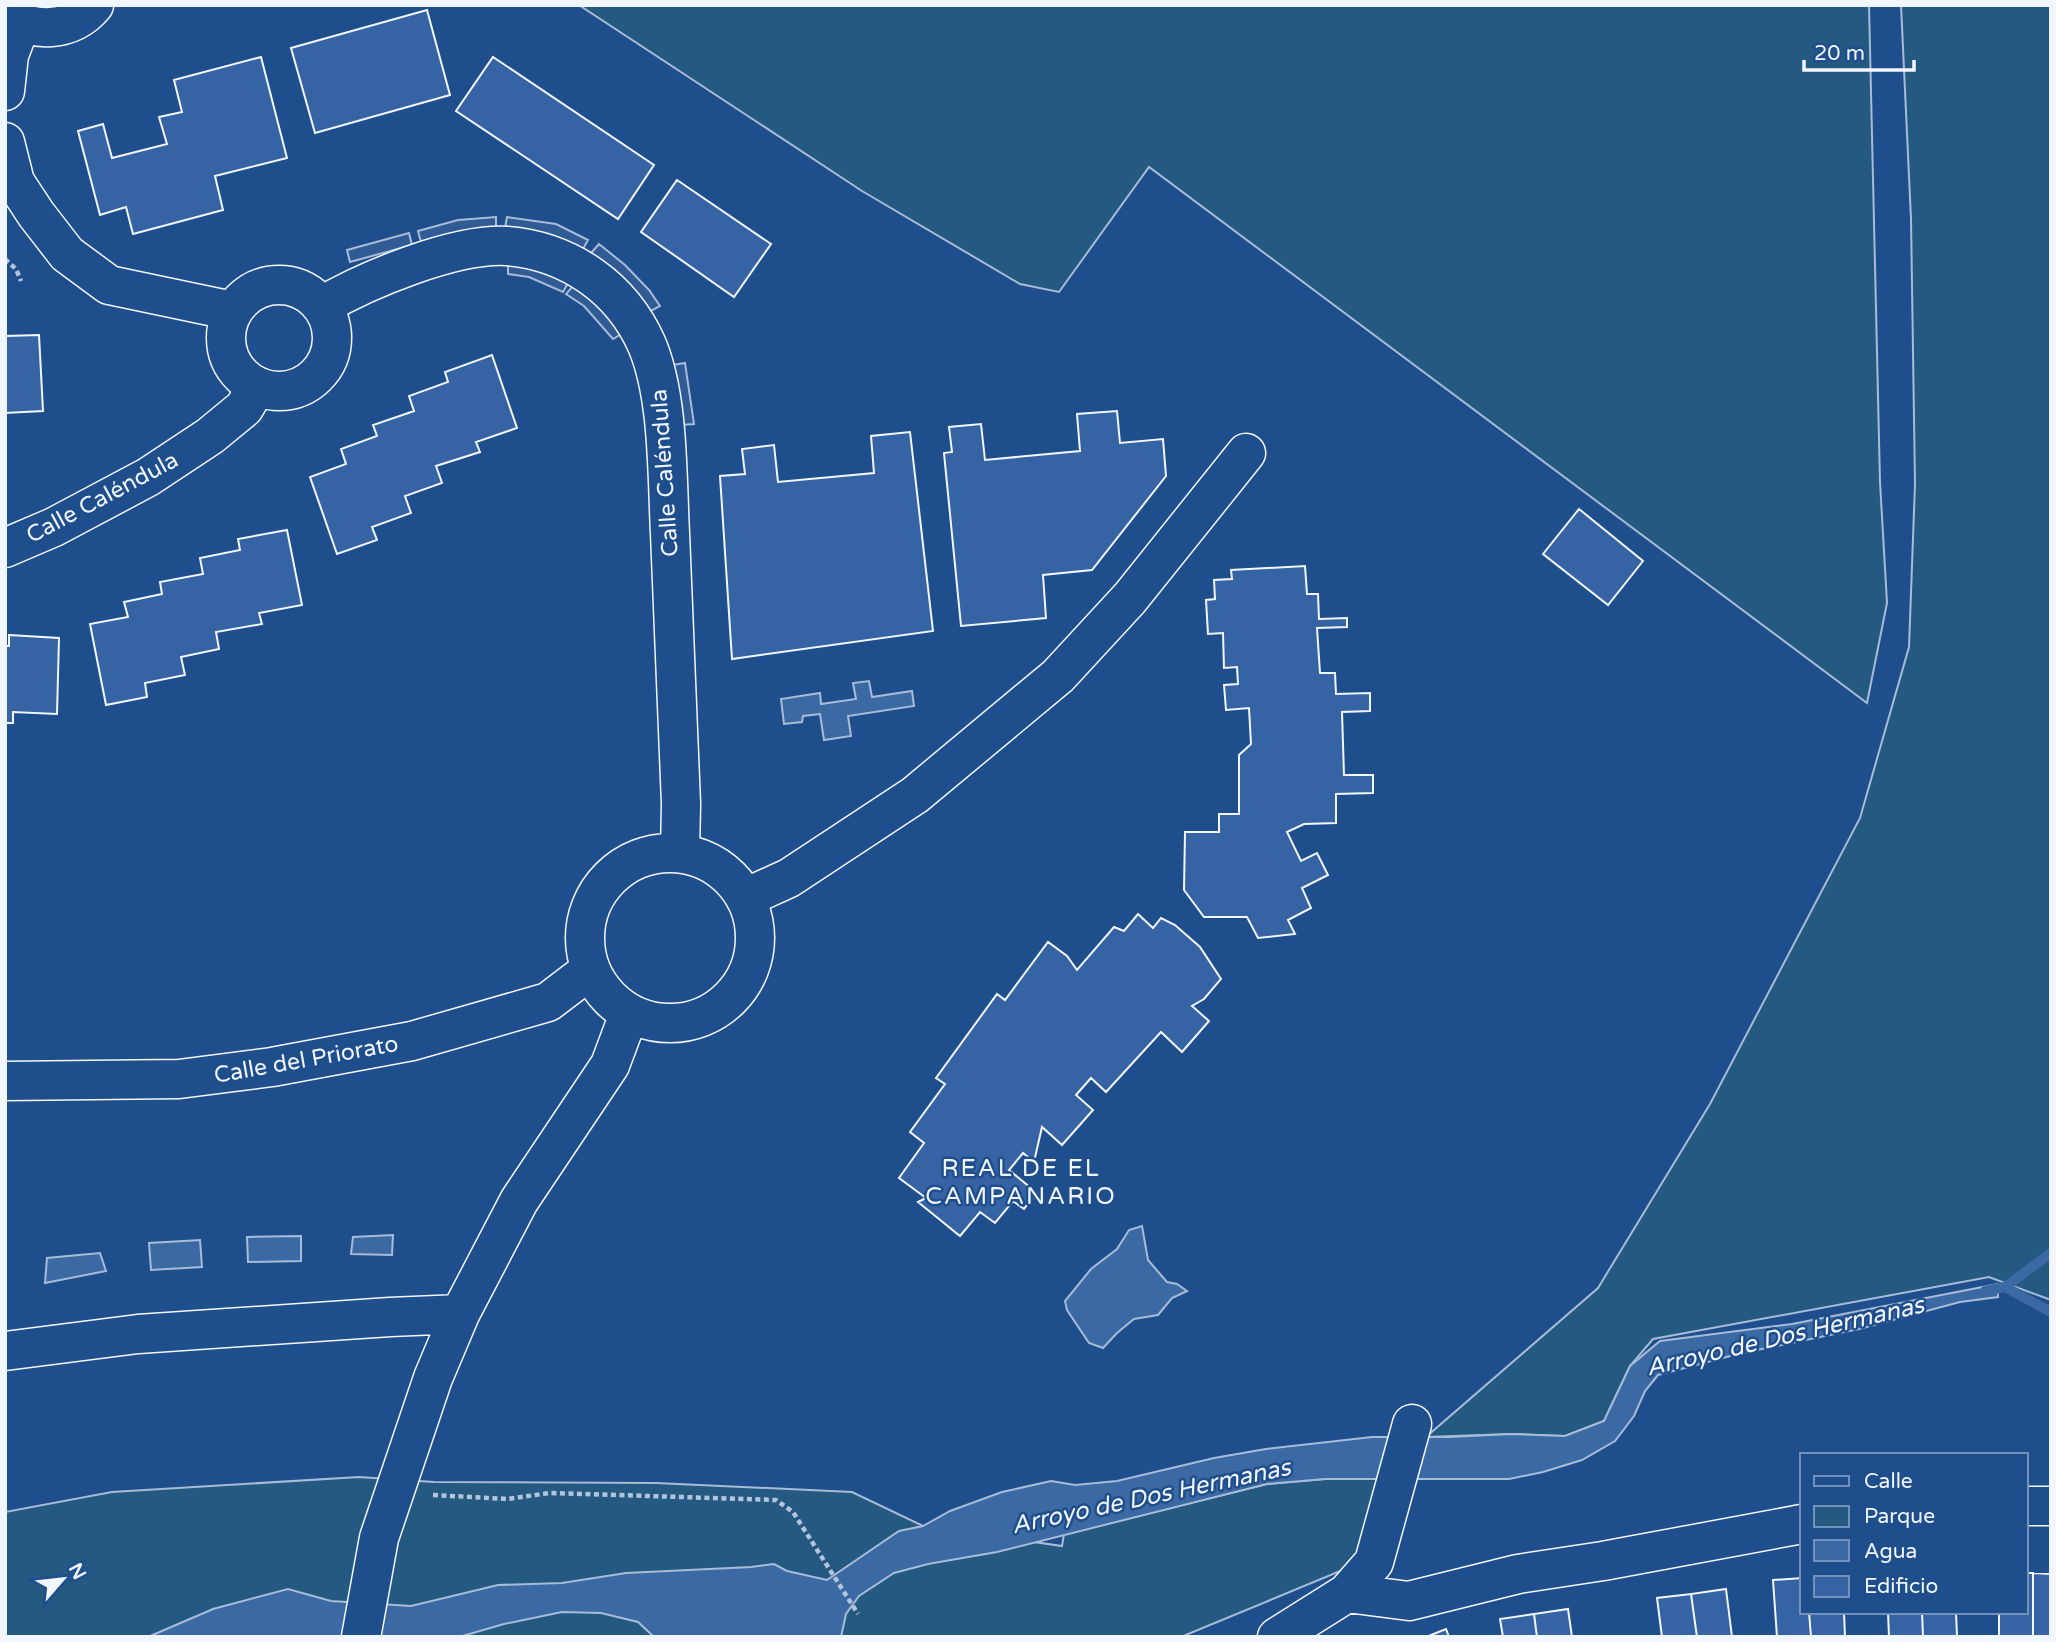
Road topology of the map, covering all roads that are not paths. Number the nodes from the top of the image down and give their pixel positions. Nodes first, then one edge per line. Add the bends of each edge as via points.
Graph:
1 (94, 5) edge
2 (13, 18) edge
3 (5, 91) edge
4 (5, 142) edge
5 (322, 306) junction
6 (233, 311) junction
7 (257, 386) junction
8 (1246, 453) dead end
9 (5, 548) edge
10 (680, 853) junction
11 (746, 898) junction
12 (590, 970) junction
13 (629, 1014) junction
14 (5, 1081) edge
15 (460, 1314) junction
16 (5, 1351) edge
17 (1412, 1424) dead end
18 (2028, 1506) edge
19 (2051, 1506) edge
20 (1800, 1524) edge
21 (1347, 1593) junction
22 (361, 1637) edge
23 (1277, 1637) edge

1 - 2 street via 66,25 44,28
2 - 3 street
4 - 6 street via 15,182 36,214 67,254 98,277 109,285
5 - 6 street via 306,292 276,285 247,295
5 - 7 street via 331,329 329,354 316,376 294,388
5 - 10 street, Calle Caléndula via 411,267 479,248 507,246 567,261 599,281 636,323 655,368 666,449
6 - 7 street via 227,327 228,351 240,374
7 - 9 street, Calle Caléndula via 244,408 148,477
8 - 11 street via 1130,598 1058,676 915,795 789,878
10 - 11 street via 718,868
10 - 12 street via 641,857 608,878 596,894 584,931
11 - 13 street via 756,941 752,962 730,1000 713,1013 671,1024
12 - 13 street via 612,1002
12 - 14 street, Calle del Priorato via 548,1002 399,1043 179,1079
13 - 15 street via 610,1065 519,1201
15 - 16 street via 138,1334
15 - 22 street via 433,1378 379,1538
17 - 21 street via 1374,1562
18 - 19 street
20 - 21 street via 1518,1574 1409,1601
21 - 23 street

